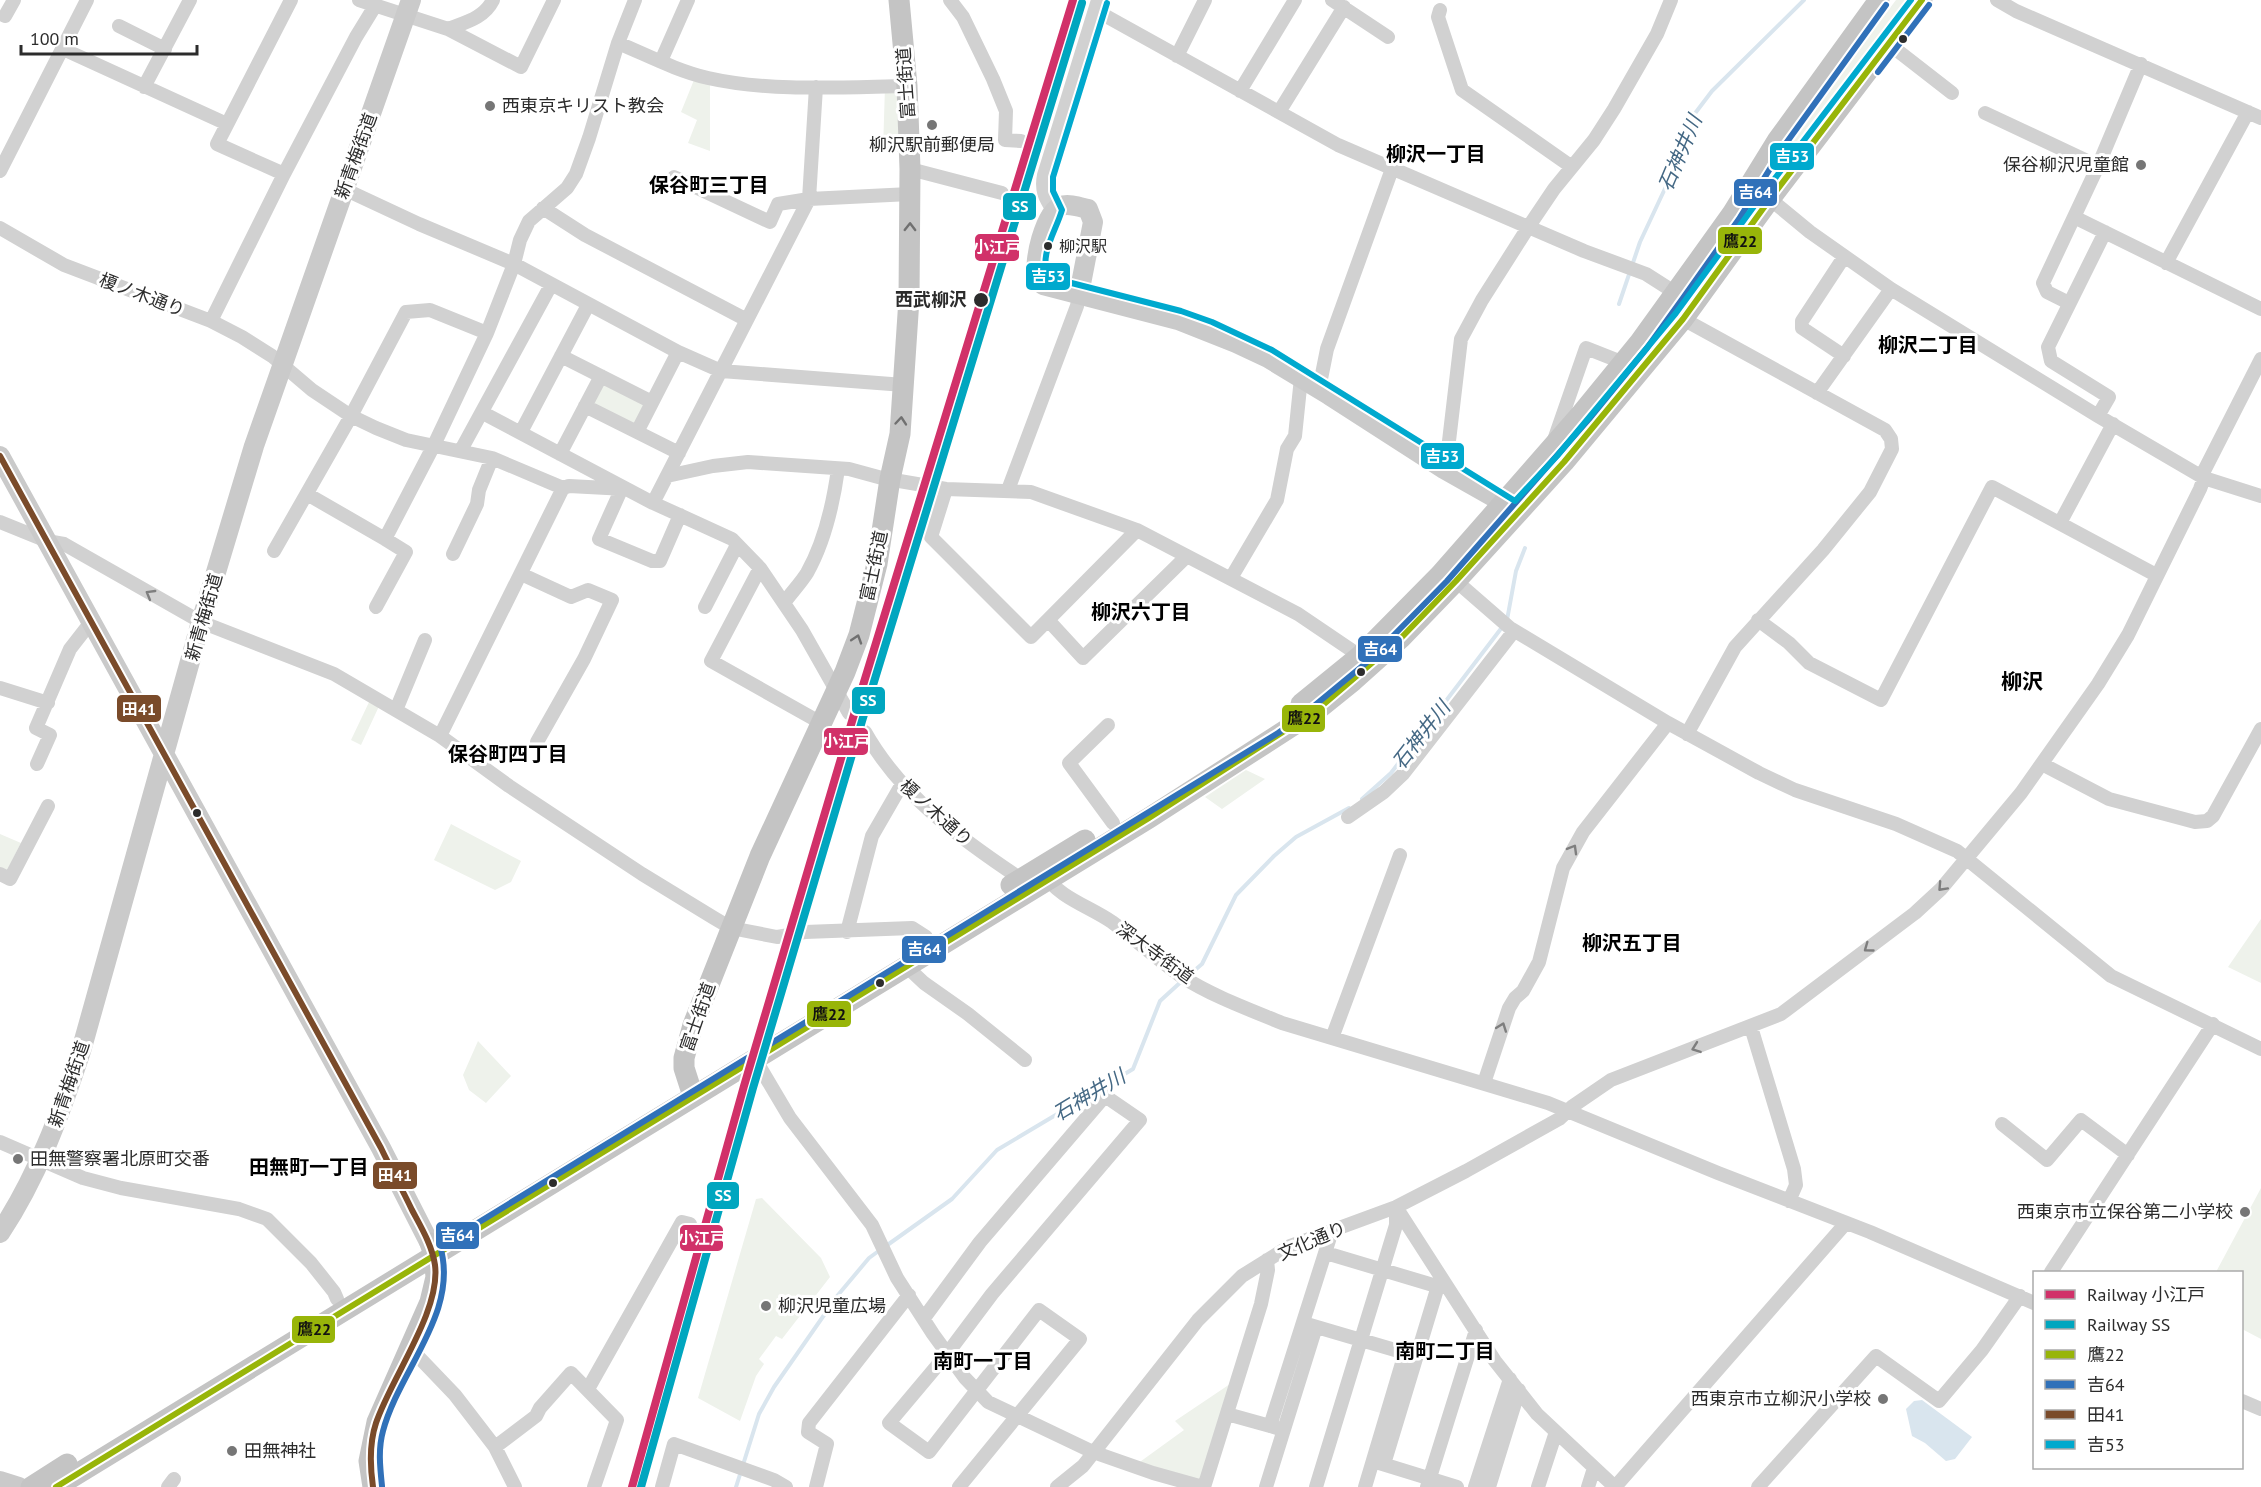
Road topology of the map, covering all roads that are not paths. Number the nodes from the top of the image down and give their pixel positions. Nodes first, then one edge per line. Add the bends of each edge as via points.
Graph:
1 (14, 0) edge
2 (87, 0) edge
3 (190, 0) edge
4 (291, 0) edge
5 (358, 0) edge
6 (493, 0) edge
7 (554, 0) edge
8 (635, 0) edge
9 (688, 0) edge
10 (899, 0) edge
11 (950, 0) edge
12 (1205, 0) edge
13 (1294, 0) edge
14 (1671, 0) edge
15 (1879, 0) edge
16 (1922, 0) edge
17 (1997, 0) edge
18 (1338, 3) edge
19 (1097, 5) edge
20 (375, 6) junction
21 (408, 8) edge
22 (1440, 10) dead end
23 (2, 18) edge
24 (119, 26) dead end
25 (448, 29) junction
26 (1388, 37) dead end
27 (618, 43) junction
28 (1889, 44) junction
29 (63, 49) junction
30 (165, 49) junction
31 (1177, 56) junction
32 (661, 61) junction
33 (2141, 64) junction
34 (907, 86) junction
35 (144, 87) junction
36 (816, 87) junction
37 (1240, 91) junction
38 (1952, 93) dead end
39 (1279, 112) junction
40 (1985, 113) dead end
41 (2255, 115) edge
42 (227, 124) junction
43 (1021, 141) dead end
44 (2098, 166) junction
45 (1572, 167) junction
46 (910, 169) junction
47 (1392, 169) junction
48 (0, 171) edge
49 (284, 174) junction
50 (674, 177) dead end
51 (344, 189) junction
52 (1002, 193) dead end
53 (910, 194) junction
54 (809, 199) junction
55 (1770, 199) junction
56 (543, 208) junction
57 (1053, 210) junction
58 (2074, 217) junction
59 (1529, 226) junction
60 (0, 228) edge
61 (2105, 232) junction
62 (1844, 257) junction
63 (2166, 263) junction
64 (513, 264) junction
65 (552, 285) junction
66 (1891, 289) junction
67 (1079, 294) junction
68 (2069, 303) junction
69 (588, 305) junction
70 (1684, 305) junction
71 (2261, 309) edge
72 (747, 320) junction
73 (211, 321) junction
74 (487, 333) junction
75 (678, 352) junction
76 (561, 356) junction
77 (1844, 356) junction
78 (2261, 359) edge
79 (1617, 360) junction
80 (282, 364) junction
81 (721, 371) junction
82 (601, 376) junction
83 (1301, 378) junction
84 (904, 385) junction
85 (1319, 389) junction
86 (1817, 393) junction
87 (652, 402) junction
88 (585, 406) junction
89 (483, 413) junction
90 (351, 416) junction
91 (2098, 416) junction
92 (2113, 424) junction
93 (520, 432) junction
94 (637, 432) junction
95 (434, 445) junction
96 (461, 450) junction
97 (1550, 450) junction
98 (679, 453) junction
99 (560, 454) junction
100 (0, 456) edge
101 (492, 459) junction
102 (1444, 468) junction
103 (838, 469) junction
104 (667, 476) junction
105 (2204, 478) junction
106 (890, 479) junction
107 (563, 488) junction
108 (624, 489) junction
109 (946, 489) junction
110 (1008, 490) junction
111 (307, 494) junction
112 (2261, 496) edge
113 (653, 503) junction
114 (1510, 509) junction
115 (680, 515) junction
116 (0, 522) edge
117 (2060, 523) junction
118 (1137, 530) junction
119 (385, 540) junction
120 (47, 541) junction
121 (736, 545) junction
122 (274, 551) dead end
123 (453, 554) dead end
124 (1187, 556) junction
125 (760, 568) junction
126 (521, 574) junction
127 (2156, 575) junction
128 (1231, 578) junction
129 (1456, 581) junction
130 (783, 603) junction
131 (376, 607) dead end
132 (705, 607) dead end
133 (1758, 620) junction
134 (1048, 621) junction
135 (91, 622) junction
136 (201, 622) junction
137 (1512, 629) junction
138 (425, 640) dead end
139 (1360, 656) junction
140 (0, 688) edge
141 (837, 694) junction
142 (48, 703) junction
143 (396, 710) junction
144 (849, 713) dead end
145 (823, 723) junction
146 (1668, 723) junction
147 (1108, 725) dead end
148 (2261, 729) edge
149 (865, 732) dead end
150 (1688, 734) junction
151 (440, 736) junction
152 (537, 742) dead end
153 (164, 754) junction
154 (37, 764) dead end
155 (2042, 764) junction
156 (902, 784) junction
157 (48, 806) dead end
158 (1348, 817) dead end
159 (1113, 823) junction
160 (1400, 855) dead end
161 (1968, 858) junction
162 (1044, 873) junction
163 (0, 874) edge
164 (1021, 879) junction
165 (731, 928) junction
166 (805, 932) tunnel mouth
167 (847, 932) junction
168 (777, 937) tunnel mouth
169 (926, 937) junction
170 (906, 966) junction
171 (2213, 1024) junction
172 (1751, 1027) junction
173 (1332, 1038) junction
174 (2261, 1049) edge
175 (755, 1059) junction
176 (1025, 1060) dead end
177 (1484, 1083) junction
178 (691, 1089) junction
179 (1569, 1112) junction
180 (2002, 1124) dead end
181 (0, 1142) edge
182 (2128, 1155) junction
183 (40, 1160) junction
184 (1789, 1201) junction
185 (1396, 1207) junction
186 (1846, 1223) junction
187 (690, 1224) dead end
188 (1332, 1231) junction
189 (0, 1233) edge
190 (432, 1249) junction
191 (1326, 1253) junction
192 (1267, 1260) junction
193 (1382, 1268) junction
194 (2052, 1271) edge
195 (1442, 1284) junction
196 (909, 1295) junction
197 (337, 1299) junction
198 (2030, 1300) edge
199 (924, 1318) junction
200 (1310, 1325) junction
201 (1476, 1330) junction
202 (1360, 1340) junction
203 (410, 1348) junction
204 (947, 1354) junction
205 (1411, 1355) junction
206 (1510, 1379) junction
207 (588, 1389) junction
208 (1519, 1390) junction
209 (977, 1391) junction
210 (2243, 1402) edge
211 (2261, 1409) edge
212 (1227, 1414) junction
213 (1018, 1416) junction
214 (1277, 1428) junction
215 (1556, 1432) junction
216 (495, 1447) junction
217 (1093, 1452) junction
218 (1378, 1463) junction
219 (1594, 1468) junction
220 (81, 1479) edge
221 (752, 1480) edge
222 (0, 1481) edge
223 (1429, 1483) edge
224 (19, 1487) edge
225 (31, 1487) edge
226 (56, 1487) edge
227 (373, 1487) edge
228 (515, 1487) edge
229 (594, 1487) edge
230 (662, 1487) edge
231 (786, 1487) edge
232 (816, 1487) edge
233 (959, 1487) edge
234 (1057, 1487) edge
235 (1204, 1487) edge
236 (1266, 1487) edge
237 (1316, 1487) edge
238 (1365, 1487) edge
239 (1457, 1487) edge
240 (1475, 1487) edge
241 (1489, 1487) edge
242 (1538, 1487) edge
243 (1588, 1487) edge
244 (1615, 1487) edge
245 (1758, 1487) edge

1 - 23 street
2 - 29 street
3 - 30 street
4 - 42 street
5 - 20 street
6 - 25 street via 479,17
7 - 25 street via 521,67
8 - 27 street
9 - 32 street
10 - 34 main road, 富士街道
11 - 43 street via 963,17 1006,111 1005,140
12 - 31 street
13 - 37 street
14 - 45 street via 1657,34 1614,109
15 - 70 main road via 1777,141
16 - 28 main road
17 - 33 street
18 - 26 street
18 - 39 street
19 - 31 street
19 - 57 street via 1044,176 1042,187
20 - 21 street
20 - 49 street
21 - 25 street
21 - 51 main road, 新青梅街道
22 - 45 street via 1438,17 1462,90
24 - 30 street
27 - 32 street
27 - 56 street via 576,174 567,188
28 - 38 street
28 - 55 main road
29 - 35 street
29 - 48 street
30 - 35 street
31 - 37 street
32 - 36 street via 710,79
33 - 41 street
33 - 44 street
34 - 36 street
34 - 46 main road, 富士街道
35 - 42 street
36 - 54 street
37 - 39 street
39 - 47 street
40 - 44 street
41 - 63 street
42 - 49 street via 217,144
44 - 58 street
45 - 59 street
46 - 52 street
46 - 53 main road, 富士街道
47 - 59 street
47 - 85 street via 1327,349
49 - 73 street
50 - 54 street via 770,222 777,204
51 - 64 street
51 - 80 main road, 新青梅街道
53 - 54 street
84 -> 53 main road, 富士街道
54 - 72 street
55 - 62 street
55 - 70 main road
56 - 64 street via 529,221
56 - 72 street via 585,235
57 - 67 main road via 1039,250 1037,276 1043,285
57 - 67 main road via 1063,204 1091,213 1093,222
58 - 61 street
58 - 68 street via 2043,283 2047,292
59 - 70 street via 1638,271
59 - 102 street via 1461,339
60 - 73 street, 榎ノ木通り via 64,265
61 - 63 street
61 - 68 street
62 - 66 street
62 - 77 street via 1802,321 1802,328
63 - 71 street
64 - 65 street
64 - 74 street
65 - 69 street
65 - 89 street
66 - 77 street
66 - 91 street
67 - 83 main road via 1208,330
67 - 110 street
68 - 91 street via 2048,347 2051,361 2109,396
69 - 75 street
69 - 76 street
70 - 79 main road
70 - 86 street
70 - 114 main road via 1564,462
72 - 81 street
73 - 80 street, 榎ノ木通り
74 - 90 street via 430,310 406,312
74 - 95 street
75 - 81 street
75 - 87 street
76 - 82 street
76 - 93 street
77 - 86 street
78 - 105 street, 文化通り via 2204,471
79 - 97 main road
79 - 97 street via 1586,348
80 - 90 street, 榎ノ木通り
80 - 136 main road, 新青梅街道
81 - 84 street
81 - 98 street
82 - 87 street
82 - 88 street
83 - 85 main road
83 - 128 street via 1295,436 1287,449 1276,500
106 -> 84 main road, 富士街道 via 900,434
85 - 102 main road
86 - 133 street via 1885,430 1892,449 1870,492
87 - 94 street
88 - 94 street
88 - 99 street
89 - 93 street
89 - 96 street
90 - 95 street, 榎ノ木通り via 406,440
90 - 111 street
91 - 92 street
92 - 105 street
92 - 117 street
93 - 99 street
94 - 98 street
95 - 96 street, 榎ノ木通り
95 - 119 street
96 - 101 street, 榎ノ木通り
97 - 114 main road
98 - 104 street
99 - 108 street
100 - 120 main road
101 - 107 street, 榎ノ木通り
101 - 123 street via 477,504
102 - 114 main road
103 - 104 street via 748,462
103 - 106 street
103 - 130 street via 825,532 806,573
104 - 113 street
105 - 112 street
105 - 127 street, 文化通り
106 - 109 street
141 -> 106 main road, 富士街道 via 859,635 877,564
107 - 108 street
107 - 126 street
108 - 113 street
108 - 115 street via 599,539 660,561
109 - 110 street
109 - 134 street via 932,537 1031,637
110 - 118 street via 1030,492
111 - 119 street
111 - 122 street
113 - 115 street
114 - 129 main road
114 - 139 main road
115 - 121 street via 732,539
116 - 120 street
117 - 127 street
117 - 133 street via 1992,487 1881,700 1809,663 1790,643
118 - 124 street
118 - 134 street
119 - 131 street via 406,552
120 - 135 main road
136 -> 120 street via 64,544
121 - 125 street
121 - 132 street
124 - 128 street
124 - 134 street via 1083,658
125 - 130 street
125 - 145 street via 711,661
126 - 151 street
126 - 152 street via 571,597 588,590 612,600
127 - 155 street, 文化通り via 2114,658
128 - 139 street via 1299,614
129 - 137 street
129 - 162 main road via 1385,652 1317,710
130 - 141 street
133 - 150 street via 1735,647
135 - 142 street via 70,649
135 - 153 main road
136 - 143 street via 334,674
136 - 153 main road, 新青梅街道
137 - 146 street
137 - 158 street via 1403,774
138 - 143 street
139 - 159 main road via 1282,719
140 - 142 street
141 - 144 street
141 - 145 main road, 富士街道
142 - 154 street via 36,728 50,735
143 - 151 street
145 - 165 main road, 富士街道
146 - 150 street
177 -> 146 street via 1509,1008 1539,962 1563,867 1583,832
147 - 159 street via 1069,763
148 - 155 street via 2213,816 2206,821 2195,822 2109,799
149 - 156 street, 榎ノ木通り
150 - 161 street via 1795,790 1896,824
151 - 165 street via 642,874
153 - 183 main road, 新青梅街道 via 81,1051
153 - 190 main road via 381,1148
155 - 161 street, 文化通り
156 - 164 street, 榎ノ木通り via 953,833
156 - 167 street via 872,836
157 - 163 street via 10,879
159 - 162 main road
160 - 173 street
161 - 171 street via 2111,976
161 -> 172 street, 文化通り via 1915,913 1781,1014
162 - 164 main road
162 - 170 main road
162 - 173 street, 深大寺街道 via 1058,890 1110,921 1185,978 1282,1023
164 - 169 main road
165 - 168 street
165 - 178 main road, 富士街道 via 686,1045 684,1058
166 - 167 street
167 - 169 street via 912,928
169 - 178 main road
170 - 175 main road
170 - 176 street
171 - 174 street
171 - 182 street
172 -> 179 street, 文化通り via 1611,1080
172 - 184 street via 1794,1169 1796,1185
173 - 177 street, 深大寺街道
175 - 178 main road
175 - 196 street via 790,1118 872,1225
177 - 179 street
178 - 190 main road
179 - 184 street
179 - 185 street, 文化通り
180 - 182 street via 2048,1160 2081,1120
181 - 183 street
182 - 194 street
183 - 189 main road, 新青梅街道 via 18,1207
183 - 197 street via 83,1178 239,1209 267,1219 311,1263
184 - 186 street
185 - 188 street, 文化通り
185 - 193 street via 1396,1225
185 - 195 street
186 - 198 street
186 - 244 street
187 - 207 street via 682,1222
188 - 191 street
188 - 192 street, 文化通り via 1290,1246
190 - 197 main road
190 - 203 main road via 436,1277
190 - 220 main road
191 - 193 street
191 - 200 street
192 - 212 street via 1262,1304
192 - 217 street, 文化通り via 1242,1276 1198,1320
193 - 195 street
193 - 202 street
195 - 201 street
195 - 205 street
196 - 199 street
196 - 232 street via 809,1423 808,1432 827,1444
197 - 225 main road
198 - 245 street via 1940,1401 1876,1356
199 - 204 street
199 - 204 street via 980,1242 1105,1096 1140,1120 992,1294
200 - 202 street
200 - 214 street
201 - 206 street
201 - 223 street
202 - 205 street
202 - 237 street
203 - 216 street via 455,1395
203 - 227 main road via 377,1422 369,1461
204 - 209 street
204 - 209 street via 890,1423 929,1452
205 - 218 street
206 - 208 street
206 - 240 street
207 - 216 street via 571,1373 536,1416
207 - 229 street via 617,1420
208 - 215 street
208 - 241 street
209 - 213 street via 988,1402
209 - 213 street via 1039,1310 1080,1339
210 - 211 street
212 - 214 street
212 - 235 street
213 - 217 street
213 - 233 street
214 - 236 street
215 - 219 street
215 - 242 street
216 - 228 street
217 - 234 street, 文化通り via 1083,1466
217 - 235 street
218 - 223 street
218 - 238 street
219 - 243 street
219 - 244 street
220 - 226 main road
221 - 230 street via 674,1444
221 - 231 street via 774,1480
222 - 224 main road
223 - 239 street

